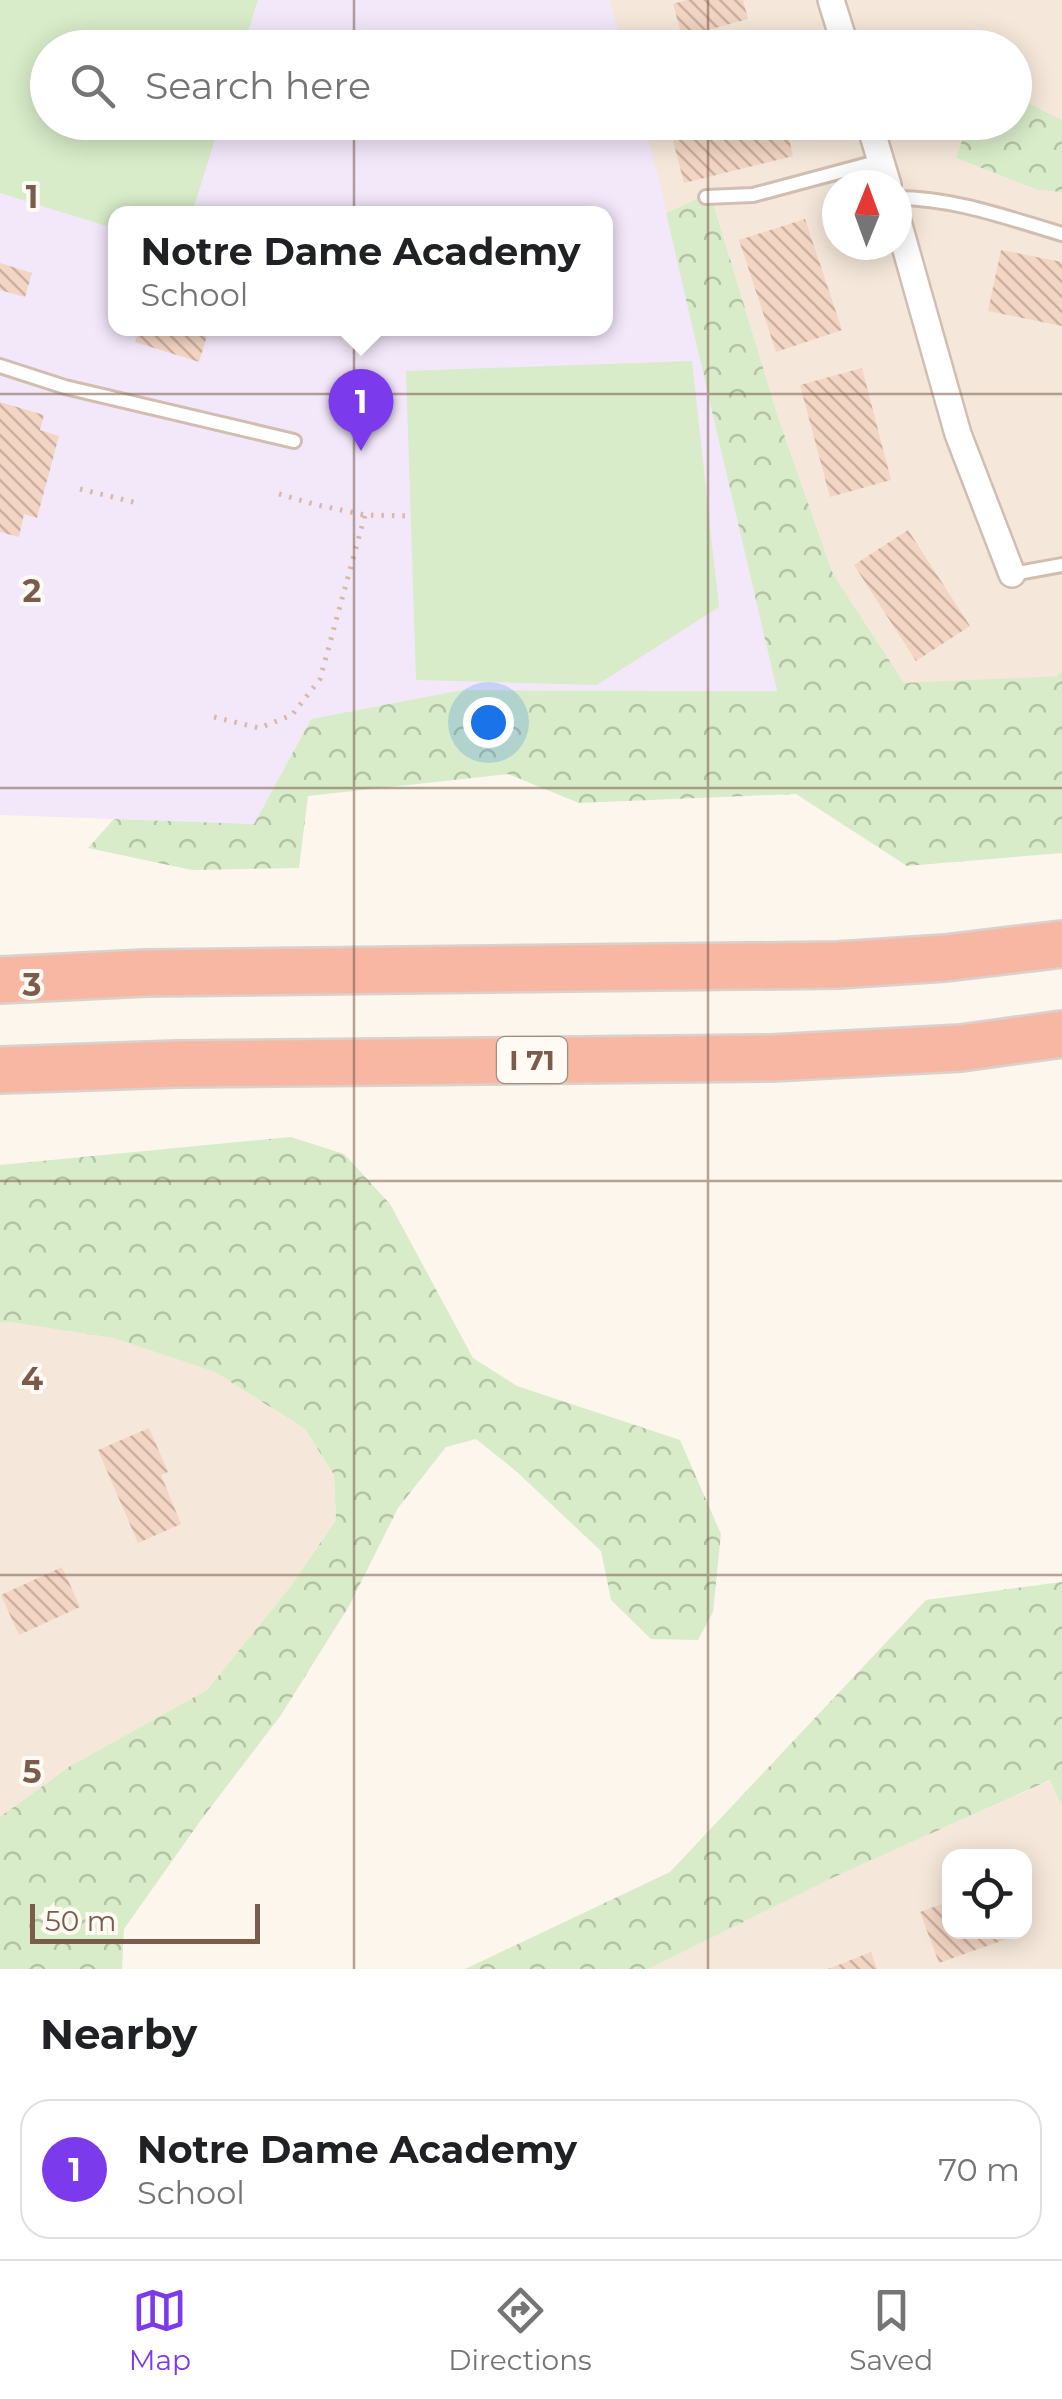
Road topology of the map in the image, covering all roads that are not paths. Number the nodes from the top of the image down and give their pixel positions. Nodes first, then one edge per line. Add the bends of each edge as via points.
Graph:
1 (832, 0) edge
2 (841, 30) edge
3 (874, 140) edge
4 (883, 170) edge
5 (822, 183) edge
6 (706, 197) dead end
7 (912, 198) edge
8 (1062, 234) edge
9 (909, 260) edge
10 (0, 366) edge
11 (294, 441) dead end
12 (1062, 565) edge
13 (1012, 574) joint
14 (1062, 944) edge
15 (0, 980) edge
16 (1062, 1034) edge
17 (0, 1070) edge

1 - 2 street
3 - 4 street
5 - 6 lane
7 - 8 lane
9 - 13 street via 958,434
10 - 11 lane
12 - 13 lane
14 - 15 highway via 838,965
16 - 17 highway, I 71 via 961,1048 771,1058

